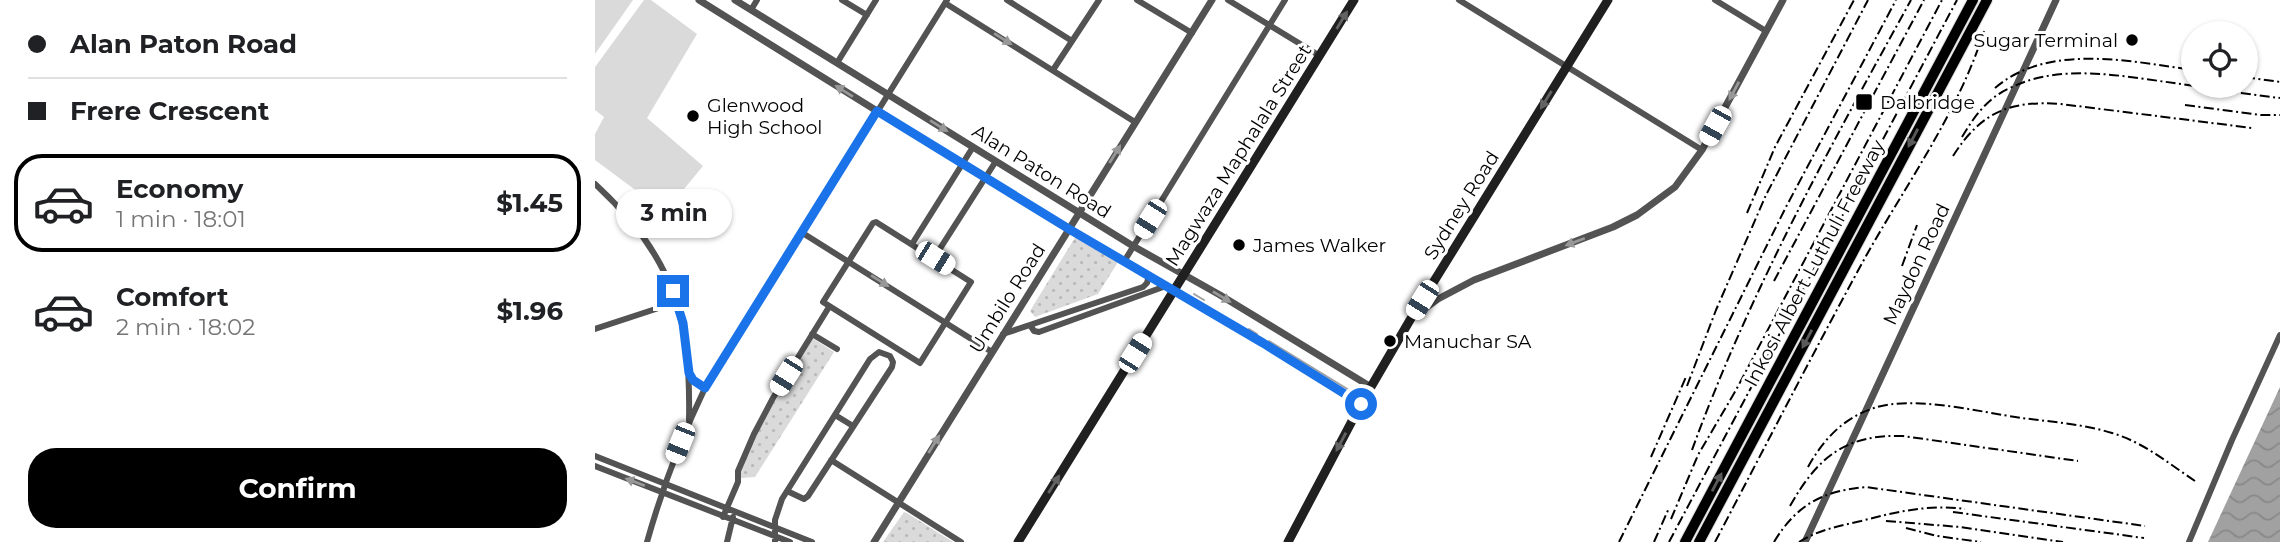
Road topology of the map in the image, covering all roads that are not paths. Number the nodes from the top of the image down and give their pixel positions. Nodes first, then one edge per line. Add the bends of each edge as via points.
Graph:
1 (699, 0) edge
2 (735, 0) edge
3 (757, 0) edge
4 (842, 0) edge
5 (876, 0) edge
6 (1007, 0) edge
7 (1099, 0) edge
8 (1137, 0) edge
9 (1212, 0) edge
10 (1228, 0) edge
11 (1285, 0) edge
12 (1354, 0) edge
13 (1459, 0) edge
14 (1608, 0) edge
15 (1715, 0) edge
16 (1783, 0) edge
17 (1973, 0) edge
18 (1987, 0) edge
19 (2056, 0) edge
20 (946, 1) edge
21 (751, 10) junction
22 (867, 15) junction
23 (1269, 25) junction
24 (1766, 31) junction
25 (1192, 33) junction
26 (1072, 41) junction
27 (1320, 56) junction
28 (837, 63) junction
29 (1566, 67) junction
30 (1053, 70) junction
31 (888, 94) junction
32 (877, 111) junction
33 (1135, 122) junction
34 (973, 147) junction
35 (1702, 150) junction
36 (996, 161) junction
37 (963, 163) junction
38 (986, 177) junction
39 (595, 184) edge
40 (1079, 212) junction
41 (1069, 229) junction
42 (801, 232) junction
43 (912, 244) junction
44 (1133, 246) junction
45 (935, 258) junction
46 (1125, 260) junction
47 (848, 262) junction
48 (1149, 275) junction
49 (1184, 275) junction
50 (1170, 288) junction
51 (677, 302) junction
52 (1096, 306) junction
53 (829, 307) junction
54 (1410, 320) junction
55 (946, 323) junction
56 (1273, 328) junction
57 (595, 329) edge
58 (812, 334) junction
59 (1003, 334) junction
60 (2280, 335) edge
61 (1263, 343) junction
62 (837, 349) dead end
63 (992, 352) junction
64 (689, 373) junction
65 (1371, 387) junction
66 (705, 388) junction
67 (1361, 404) junction
68 (835, 415) junction
69 (689, 422) junction
70 (853, 426) junction
71 (595, 456) edge
72 (831, 460) junction
73 (595, 466) edge
74 (663, 488) junction
75 (787, 491) junction
76 (898, 502) junction
77 (725, 513) junction
78 (735, 513) junction
79 (732, 520) junction
80 (775, 528) junction
81 (775, 539) edge
82 (647, 542) edge
83 (727, 542) edge
84 (790, 542) edge
85 (812, 542) edge
86 (874, 542) edge
87 (961, 542) edge
88 (1018, 542) edge
89 (1288, 542) edge
90 (1685, 542) edge
91 (1699, 542) edge
92 (1805, 542) edge
93 (2189, 542) edge

32 -> 1 street, Alan Paton Road
2 - 21 street, Alan Paton Road
3 - 21 street
4 - 22 street
5 - 22 street
6 - 26 street
7 - 26 street
8 - 25 street
9 - 25 street, Umbilo Road
10 - 23 street
11 - 23 street
27 -> 12 main road, Magwaza Maphalala Street
13 - 29 street
14 - 29 main road, Sydney Road
15 - 24 street
16 - 24 street
90 -> 17 highway, Inkosi Albert Luthuli Freeway
18 -> 91 highway, Inkosi Albert Luthuli Freeway
19 - 92 street, Maydon Road
20 -> 30 street
20 - 31 street
21 - 28 street, Alan Paton Road
22 - 28 street
23 - 27 street
23 - 44 street
24 -> 35 street
25 - 33 street, Umbilo Road
26 - 30 street
27 - 49 main road, Magwaza Maphalala Street
28 - 31 street, Alan Paton Road
29 - 35 street
29 -> 54 main road, Sydney Road
30 - 33 street
31 - 32 street
31 -> 34 street, Alan Paton Road
32 - 37 street, Alan Paton Road
32 - 42 street
40 -> 33 street, Umbilo Road
34 - 36 street, Alan Paton Road
34 - 37 street
35 -> 54 street via 1675,187 1637,215 1474,281
36 - 38 street
36 - 40 street, Alan Paton Road
37 - 38 street, Alan Paton Road
37 - 43 street
38 - 41 street, Alan Paton Road
38 - 45 street
39 - 51 street via 645,240
40 - 41 street, Umbilo Road
40 - 44 street, Alan Paton Road
41 - 46 street, Alan Paton Road
41 - 59 street, Umbilo Road
42 - 47 street
42 - 66 street
43 - 45 street
43 - 47 street via 874,222
44 - 46 street
44 - 49 street, Alan Paton Road
45 - 55 street via 971,282
46 - 48 street, Alan Paton Road
47 - 53 street via 823,300
47 -> 55 street
48 - 50 street, Alan Paton Road
48 - 52 street via 1143,287
49 - 50 main road, Magwaza Maphalala Street
49 -> 56 street, Alan Paton Road
50 - 52 street
50 - 61 street, Alan Paton Road
88 -> 50 main road, Magwaza Maphalala Street
51 - 57 street
51 - 64 street
52 - 59 street via 1039,332 1030,325
53 - 55 street via 920,363
53 - 58 street
54 - 65 main road, Sydney Road
55 - 63 street
56 - 61 street
56 - 65 street, Alan Paton Road
58 - 62 street
58 - 77 street via 754,434
59 - 63 street, Umbilo Road
60 - 93 street
61 - 67 street, Alan Paton Road
76 -> 63 street, Umbilo Road
64 - 66 street
64 - 69 street
65 - 67 main road, Sydney Road
66 - 69 street
67 -> 89 main road, Sydney Road
68 - 70 street
68 - 70 street via 873,355 886,353 892,367
68 - 75 street
69 - 74 street
70 - 72 street
71 - 74 street
72 - 75 street via 807,498 799,499
72 - 76 street
74 -> 73 street
74 - 77 street
74 - 82 street
75 - 80 street
76 - 86 street, Umbilo Road
76 - 87 street
77 - 78 street
77 - 79 street
78 - 79 street
78 - 80 street
79 - 81 street
79 - 83 street
80 - 81 street
80 - 85 street
81 - 84 street

